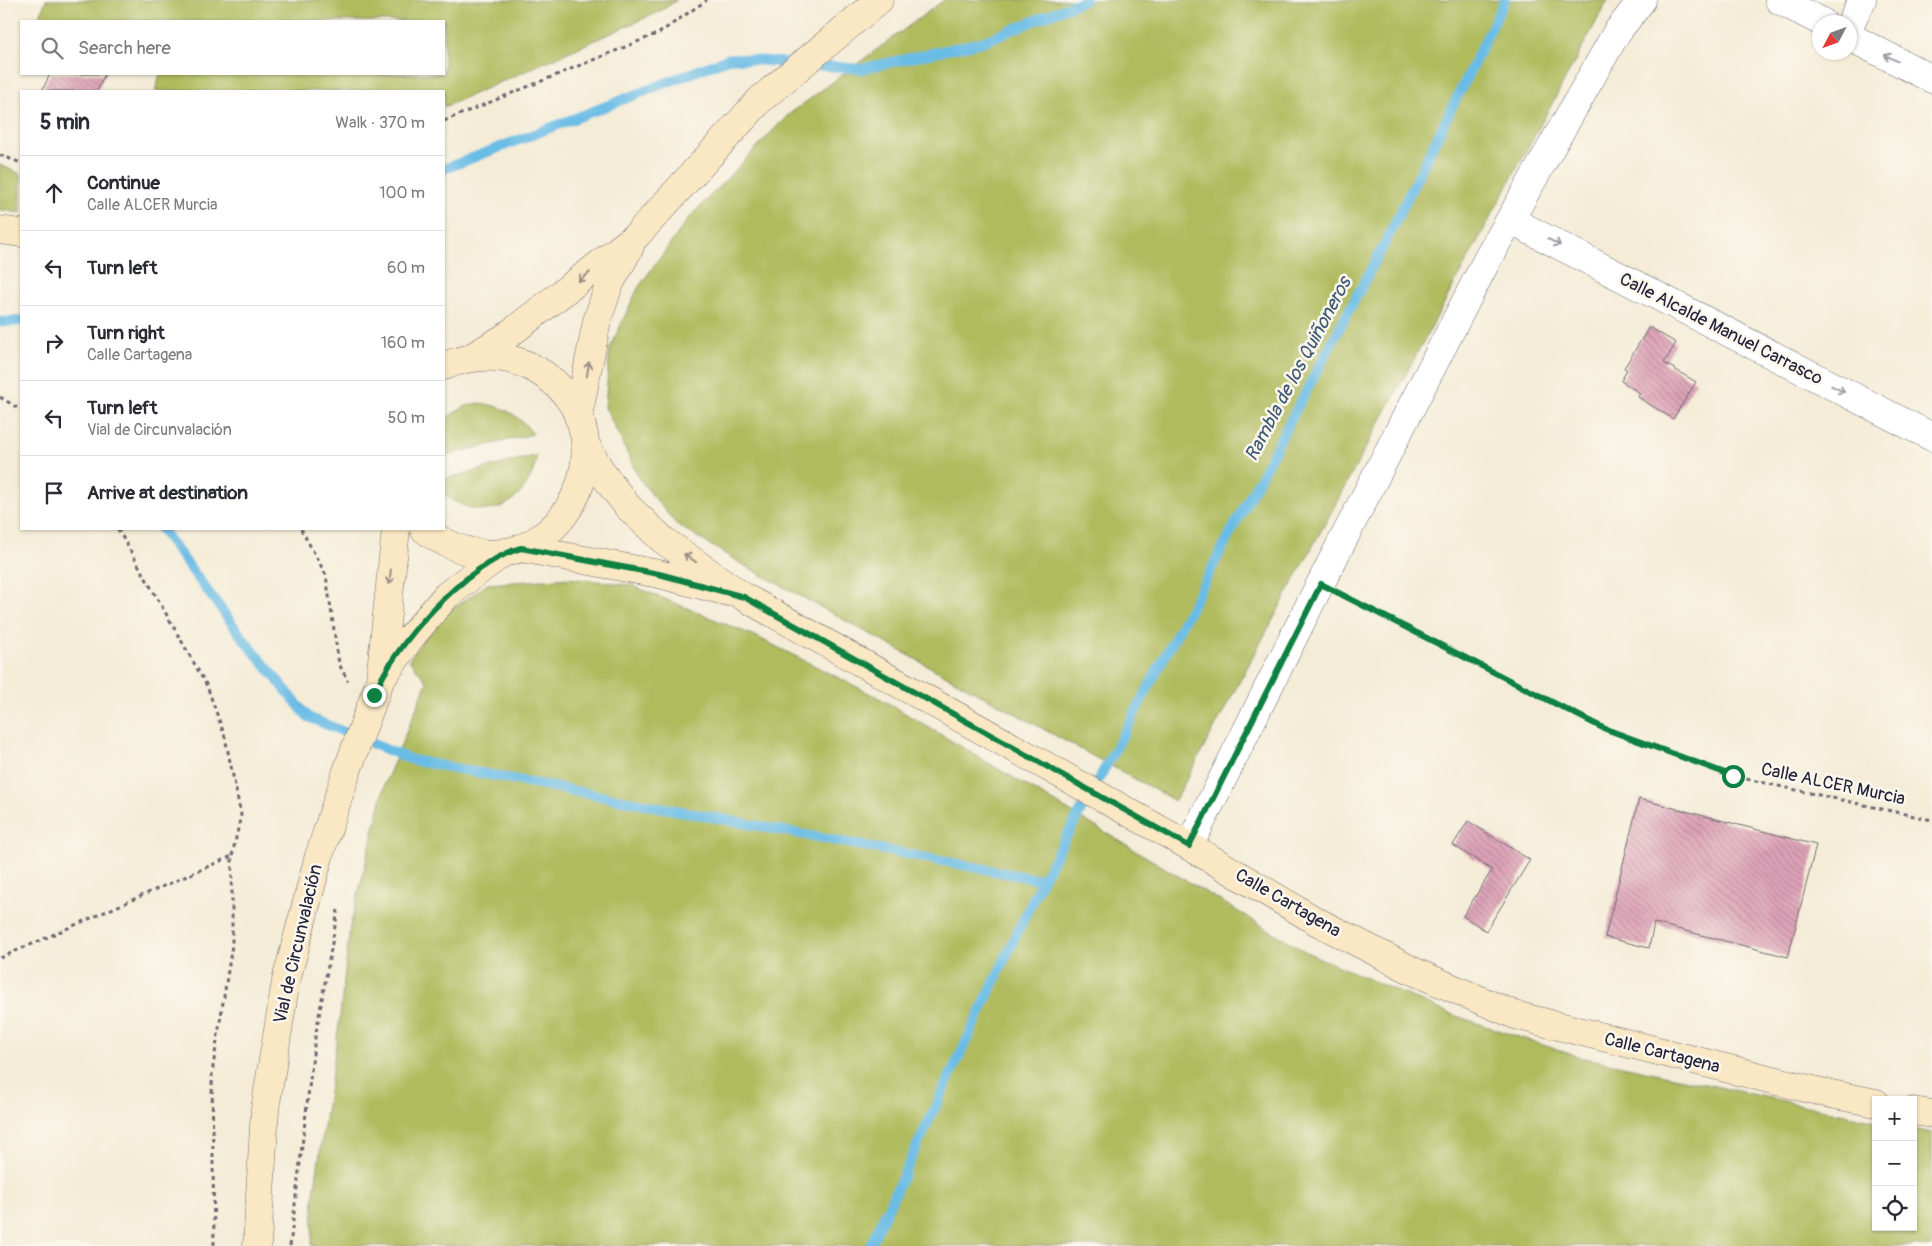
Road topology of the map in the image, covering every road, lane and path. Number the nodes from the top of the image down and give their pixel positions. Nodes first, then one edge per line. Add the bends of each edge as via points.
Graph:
1 (707, 0) edge
2 (879, 0) edge
3 (1642, 0) edge
4 (1779, 0) edge
5 (1862, 0) edge
6 (1855, 15) edge
7 (1812, 17) edge
8 (1857, 41) edge
9 (1932, 79) edge
10 (445, 121) edge
11 (0, 154) edge
12 (20, 163) edge
13 (1510, 220) junction
14 (0, 230) edge
15 (20, 232) edge
16 (636, 236) junction
17 (472, 357) junction
18 (445, 366) edge
19 (0, 397) edge
20 (20, 409) edge
21 (578, 417) junction
22 (1932, 437) edge
23 (586, 445) junction
24 (119, 530) edge
25 (301, 530) edge
26 (396, 530) edge
27 (425, 530) edge
28 (512, 550) junction
29 (1321, 584) junction
30 (744, 597) junction
31 (380, 681) junction
32 (350, 686) dead end
33 (1932, 820) edge
34 (1189, 846) junction
35 (232, 856) junction
36 (339, 902) dead end
37 (0, 958) edge
38 (1872, 1102) edge
39 (1917, 1112) edge
40 (1932, 1114) edge
41 (214, 1246) edge
42 (257, 1246) edge
43 (290, 1246) edge

1 - 10 path via 659,33
2 - 16 main road via 761,99
3 - 13 street via 1618,32
4 - 7 street
5 - 6 street
9 -> 8 street
11 - 12 path
13 -> 22 street, Calle Alcalde Manuel Carrasco
13 - 29 street
14 - 15 main road
16 -> 17 main road via 504,338
21 -> 16 main road via 597,321 609,285
17 - 18 main road
17 - 21 main road via 498,357 531,367 565,394
19 - 20 path
21 - 23 main road
23 - 28 main road, Vial de Circunvalación via 584,477 571,508 549,532
30 -> 23 main road, Calle Cartagena via 663,540 628,507
24 - 35 path via 207,686 225,737 241,815
25 - 32 path via 326,575 340,664
26 -> 31 main road, Vial de Circunvalación
27 - 28 main road, Calle Cartagena via 443,543 472,553
28 - 30 main road, Calle Cartagena via 659,574
28 - 31 main road, Vial de Circunvalación via 447,595 422,622
29 - 33 path, Calle ALCER Murcia via 1603,728 1733,776
29 - 34 street
30 - 34 main road, Calle Cartagena
31 - 42 main road, Vial de Circunvalación via 319,856 286,981 265,1109
34 - 38 main road, Calle Cartagena via 1316,921 1412,971 1515,1015
35 - 37 path
35 - 41 path via 232,945 212,1073
36 - 43 path via 315,1038
39 - 40 main road

